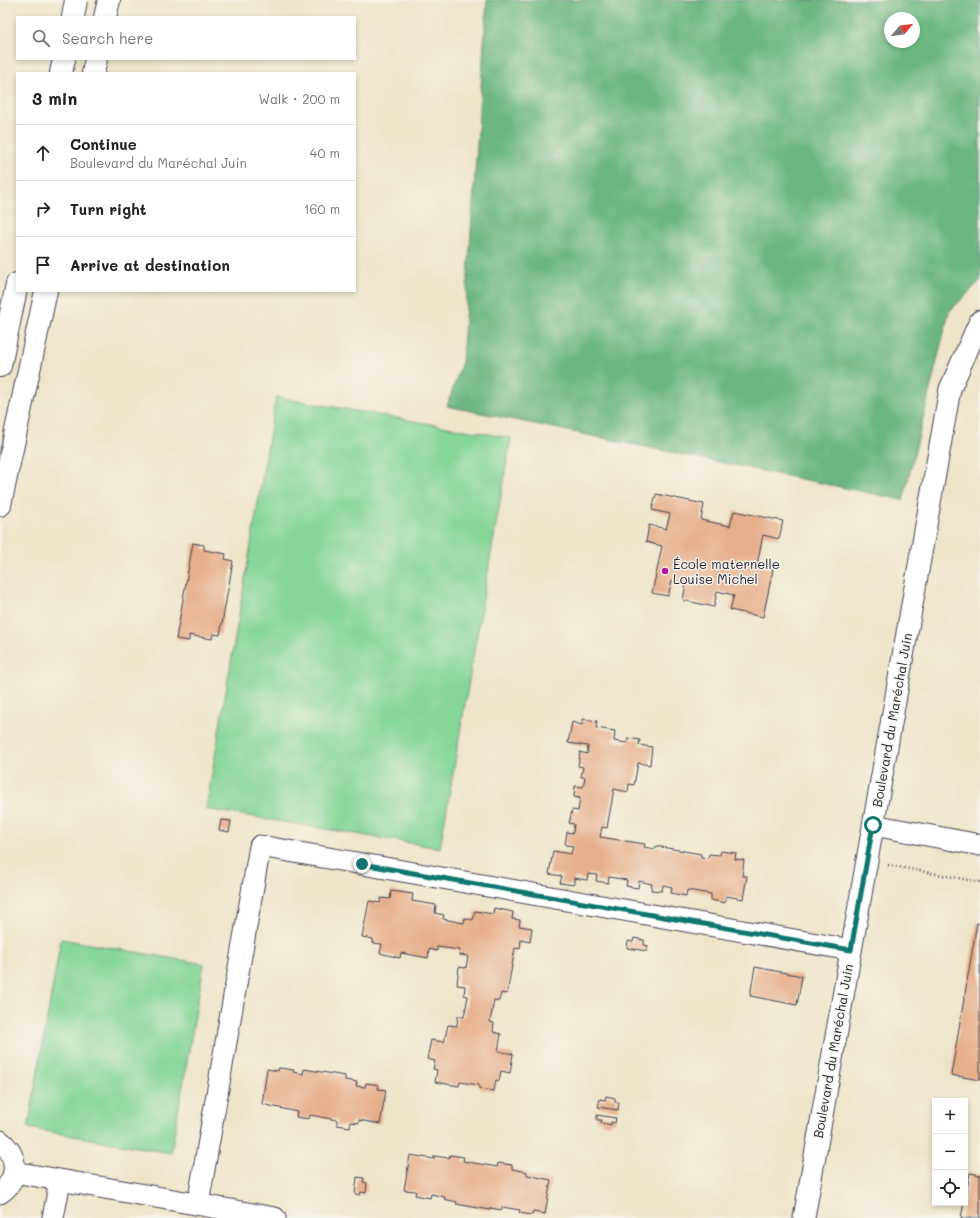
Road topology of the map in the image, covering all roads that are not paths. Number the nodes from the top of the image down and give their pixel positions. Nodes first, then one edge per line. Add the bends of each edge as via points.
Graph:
1 (76, 0) edge
2 (109, 0) edge
3 (73, 16) edge
4 (105, 16) edge
5 (64, 60) edge
6 (96, 60) edge
7 (61, 72) edge
8 (93, 72) edge
9 (16, 289) edge
10 (46, 292) edge
11 (980, 321) edge
12 (0, 366) edge
13 (0, 505) edge
14 (873, 825) junction
15 (980, 845) edge
16 (851, 950) junction
17 (0, 1141) edge
18 (14, 1172) junction
19 (60, 1181) junction
20 (0, 1193) edge
21 (198, 1204) junction
22 (53, 1218) edge
23 (275, 1218) edge
24 (804, 1218) edge

1 - 3 highway
2 - 4 highway
5 - 7 highway
6 - 8 highway
9 - 12 highway
10 - 13 highway
11 - 14 street, Boulevard du Maréchal Juin via 950,389
14 - 15 street
14 - 16 street, Boulevard du Maréchal Juin
16 - 21 street via 260,846
16 - 24 street, Boulevard du Maréchal Juin
17 - 18 street via 12,1154
18 - 19 street
18 - 20 street via 11,1182
19 - 21 street
19 - 22 street
21 - 23 street

